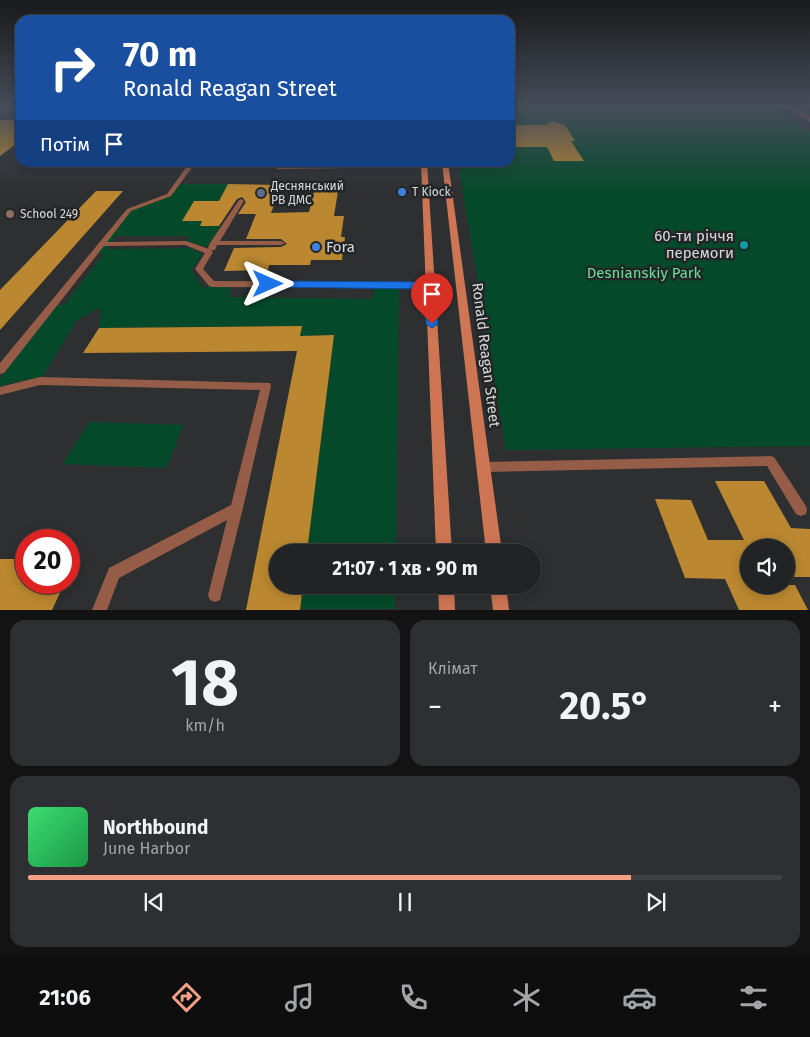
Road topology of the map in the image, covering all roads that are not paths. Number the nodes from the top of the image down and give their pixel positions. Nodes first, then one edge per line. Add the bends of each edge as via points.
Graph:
1 (189, 167) edge
2 (424, 167) edge
3 (446, 167) edge
4 (241, 201) dead end
5 (214, 243) junction
6 (281, 243) dead end
7 (102, 244) junction
8 (209, 252) junction
9 (430, 286) junction
10 (0, 370) edge
11 (0, 391) edge
12 (483, 467) junction
13 (237, 508) junction
14 (800, 510) dead end
15 (444, 544) edge
16 (493, 544) edge
17 (446, 594) edge
18 (499, 594) edge
19 (215, 595) dead end
20 (99, 610) edge
21 (447, 610) edge
22 (501, 610) edge

1 - 7 lane via 169,195 129,210
2 - 9 main road
3 - 12 main road, Ronald Reagan Street
4 - 5 lane
5 - 6 lane
5 - 8 lane
7 - 8 lane via 186,243
7 - 10 lane
8 - 9 lane via 199,269 212,284
9 - 15 main road
11 - 13 lane via 40,381 266,386
12 - 14 lane via 770,461
12 - 16 main road, Ronald Reagan Street
13 - 19 lane
13 - 20 lane via 114,573
17 - 21 main road
18 - 22 main road

